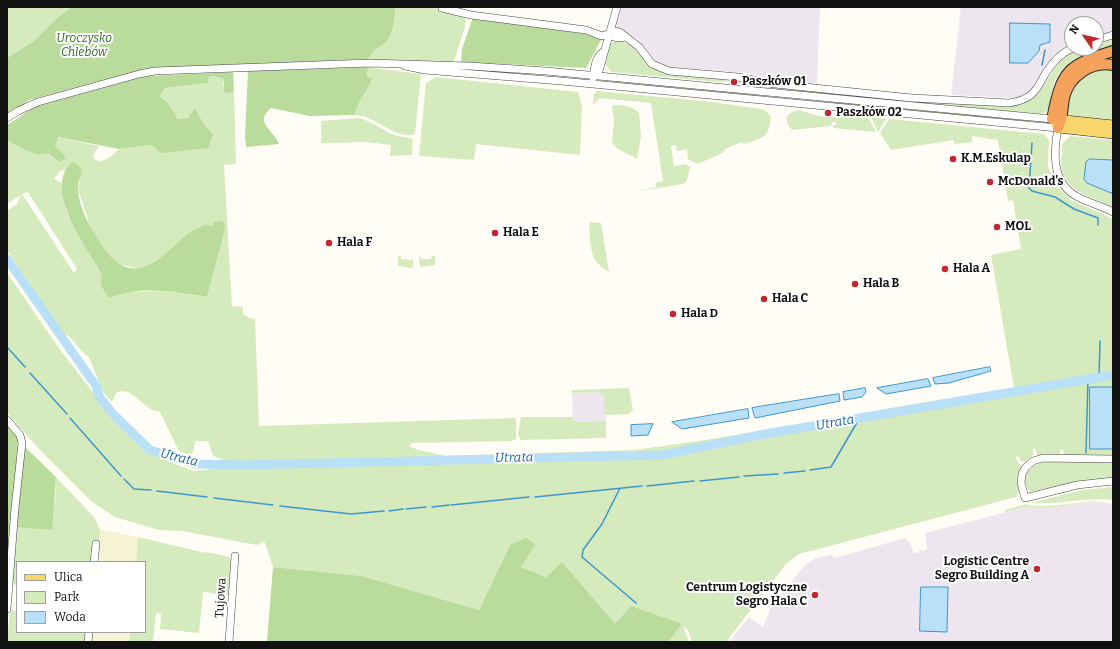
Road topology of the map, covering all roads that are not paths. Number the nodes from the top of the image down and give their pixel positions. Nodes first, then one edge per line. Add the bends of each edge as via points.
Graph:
1 (617, 7) edge
2 (442, 8) edge
3 (610, 34) junction
4 (1113, 51) edge
5 (1064, 54) edge
6 (402, 65) junction
7 (1113, 65) edge
8 (593, 76) junction
9 (591, 84) junction
10 (7, 118) edge
11 (1057, 122) junction
12 (1113, 124) edge
13 (1113, 134) edge
14 (1113, 212) edge
15 (7, 420) edge
16 (1113, 459) edge
17 (1113, 481) edge
18 (96, 544) dead end
19 (235, 556) dead end
20 (94, 561) edge
21 (7, 609) edge
22 (229, 642) edge

1 - 3 street
2 - 3 street via 471,15 586,30 602,36
3 - 5 street via 616,31 621,33 639,47 652,64 669,71 912,98 1009,103 1032,94 1043,82 1054,61
3 - 8 street via 594,66
4 - 11 highway via 1081,62 1070,70 1059,88
6 - 8 street via 469,66
6 - 9 street via 410,68
6 - 10 street via 334,64 149,72 38,102
7 - 11 highway via 1100,64 1090,67 1075,77 1065,96
8 - 9 street
8 - 11 street
9 - 11 street
11 - 12 main road
11 - 13 main road
11 - 14 street via 1055,160 1060,179 1076,196
15 - 21 street via 20,436 22,448 14,508
16 - 17 street via 1038,459 1026,466 1021,483 1025,498 1076,485
18 - 20 street
19 - 22 street, Tujowa

